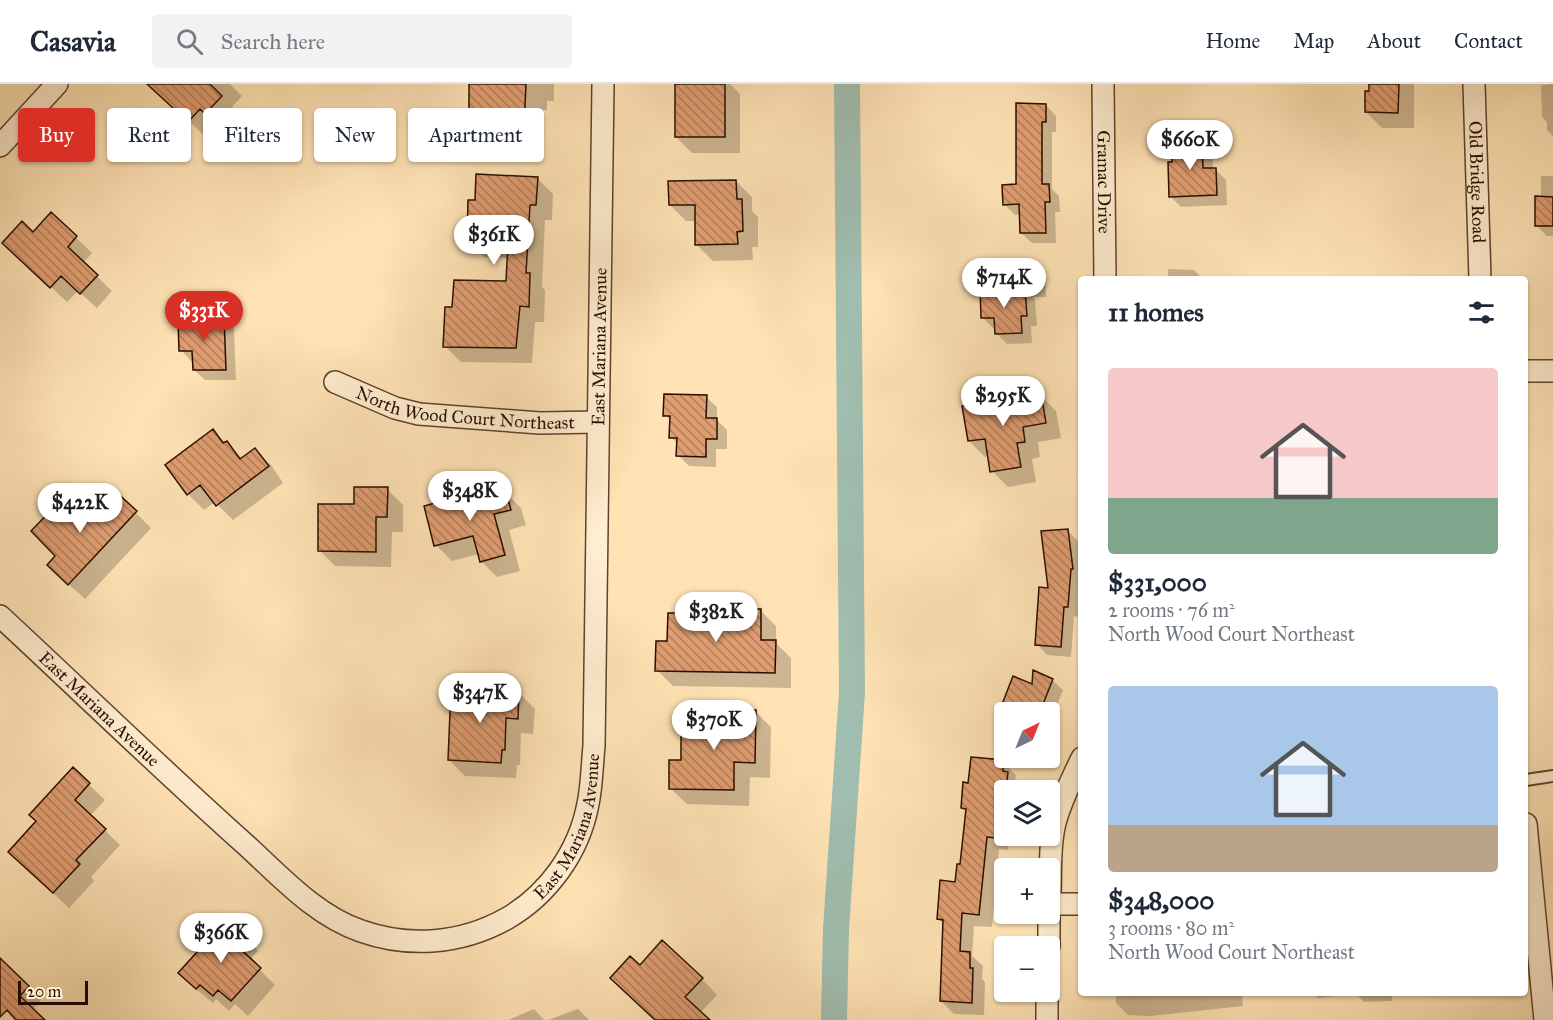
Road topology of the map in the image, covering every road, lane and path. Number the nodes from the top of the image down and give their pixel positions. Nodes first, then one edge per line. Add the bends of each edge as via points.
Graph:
1 (57, 84) edge
2 (603, 84) edge
3 (1103, 84) edge
4 (1474, 84) edge
5 (0, 146) edge
6 (1105, 276) edge
7 (1480, 276) edge
8 (1553, 370) edge
9 (1528, 371) edge
10 (335, 382) dead end
11 (598, 422) junction
12 (0, 615) edge
13 (1078, 767) edge
14 (1553, 776) edge
15 (1528, 780) edge
16 (1051, 858) edge
17 (1528, 868) edge
18 (1060, 904) edge
19 (1078, 904) edge
20 (1047, 1002) edge
21 (1047, 1020) edge
22 (1545, 1020) edge

1 - 5 street
2 - 11 street, East Mariana Avenue
3 - 6 street, Gramac Drive
4 - 7 street, Old Bridge Road
8 - 9 street
10 - 11 street, North Wood Court Northeast via 419,414 540,423
11 - 12 street, East Mariana Avenue via 595,719 588,804 580,831 554,878 516,913 465,936 439,941 388,939 359,931 311,903
13 - 16 street via 1055,824
14 - 15 lane
17 - 22 street
18 - 19 street
20 - 21 street

